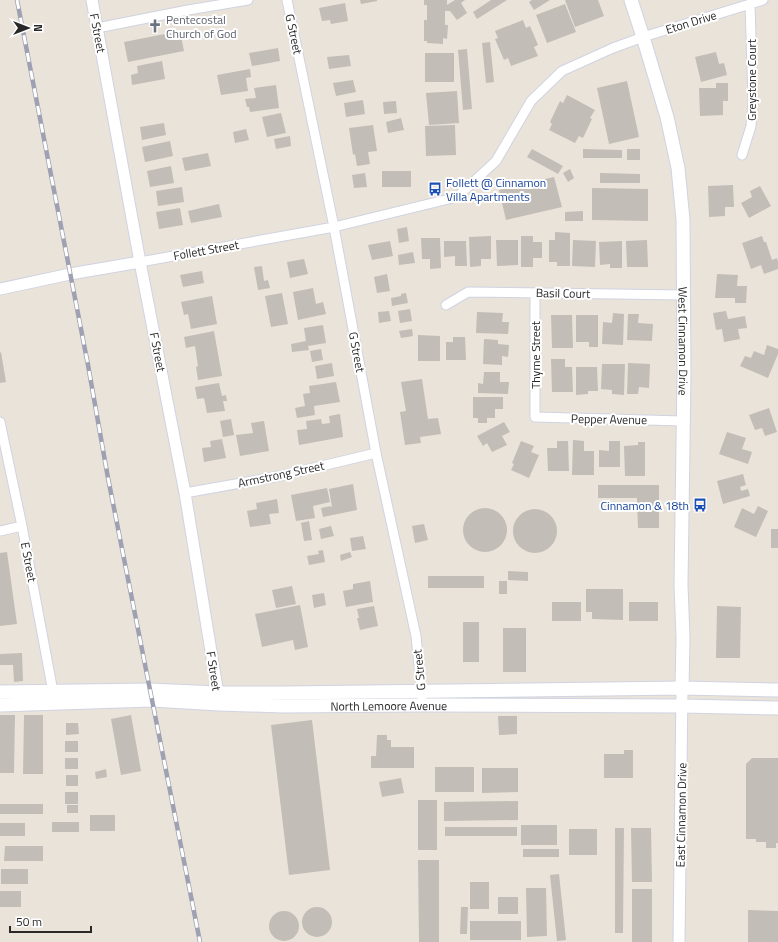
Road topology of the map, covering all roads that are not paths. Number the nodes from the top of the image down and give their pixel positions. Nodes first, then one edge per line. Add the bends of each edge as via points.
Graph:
1 (92, 0) edge
2 (248, 0) edge
3 (287, 0) edge
4 (631, 0) edge
5 (763, 0) edge
6 (750, 4) junction
7 (97, 28) junction
8 (643, 37) junction
9 (742, 155) dead end
10 (411, 208) joint
11 (334, 227) junction
12 (140, 262) junction
13 (0, 289) edge
14 (535, 293) junction
15 (684, 294) junction
16 (446, 305) dead end
17 (536, 417) joint
18 (683, 421) junction
19 (0, 422) edge
20 (376, 453) junction
21 (185, 492) junction
22 (22, 526) junction
23 (0, 530) edge
24 (682, 688) junction
25 (778, 690) edge
26 (422, 691) junction
27 (0, 692) edge
28 (54, 698) junction
29 (218, 699) junction
30 (0, 705) edge
31 (422, 705) junction
32 (682, 706) junction
33 (778, 708) edge
34 (679, 942) edge

1 - 7 street, F Street
2 - 7 street
3 - 11 street, G Street
4 - 8 main road, West Cinnamon Drive
5 - 6 street, Eton Drive
6 - 8 street, Eton Drive
6 - 9 street, Greystone Court via 753,102 751,126
7 - 12 street, F Street
8 - 10 street, Eton Drive via 562,71 532,102 496,161 457,197
8 - 15 main road, West Cinnamon Drive via 667,117 678,168 683,220
10 - 11 street, Follett Street
11 - 12 street, Follett Street
11 - 20 street, G Street
12 - 13 street, Follett Street
12 - 21 street, F Street
14 - 15 street, Basil Court
14 - 16 street, Basil Court via 468,292
14 - 17 street, Thyme Street
15 - 18 main road, West Cinnamon Drive
17 - 18 street, Pepper Avenue
18 - 24 main road, West Cinnamon Drive
19 - 22 street, E Street
20 - 21 street, Armstrong Street via 280,476
20 - 26 street, G Street via 416,636
21 - 29 street, F Street
22 - 23 street
22 - 28 street, E Street
24 - 25 main road, North Lemoore Avenue
24 - 26 main road, North Lemoore Avenue
24 - 32 street, East Cinnamon Drive
26 - 29 main road, North Lemoore Avenue via 284,693
26 - 31 street, G Street
27 - 28 main road, North Lemoore Avenue
28 - 29 main road, North Lemoore Avenue via 150,690
28 - 30 main road, North Lemoore Avenue
29 - 31 main road, North Lemoore Avenue via 282,706
31 - 32 main road, North Lemoore Avenue
32 - 33 main road, North Lemoore Avenue
32 - 34 street, East Cinnamon Drive

